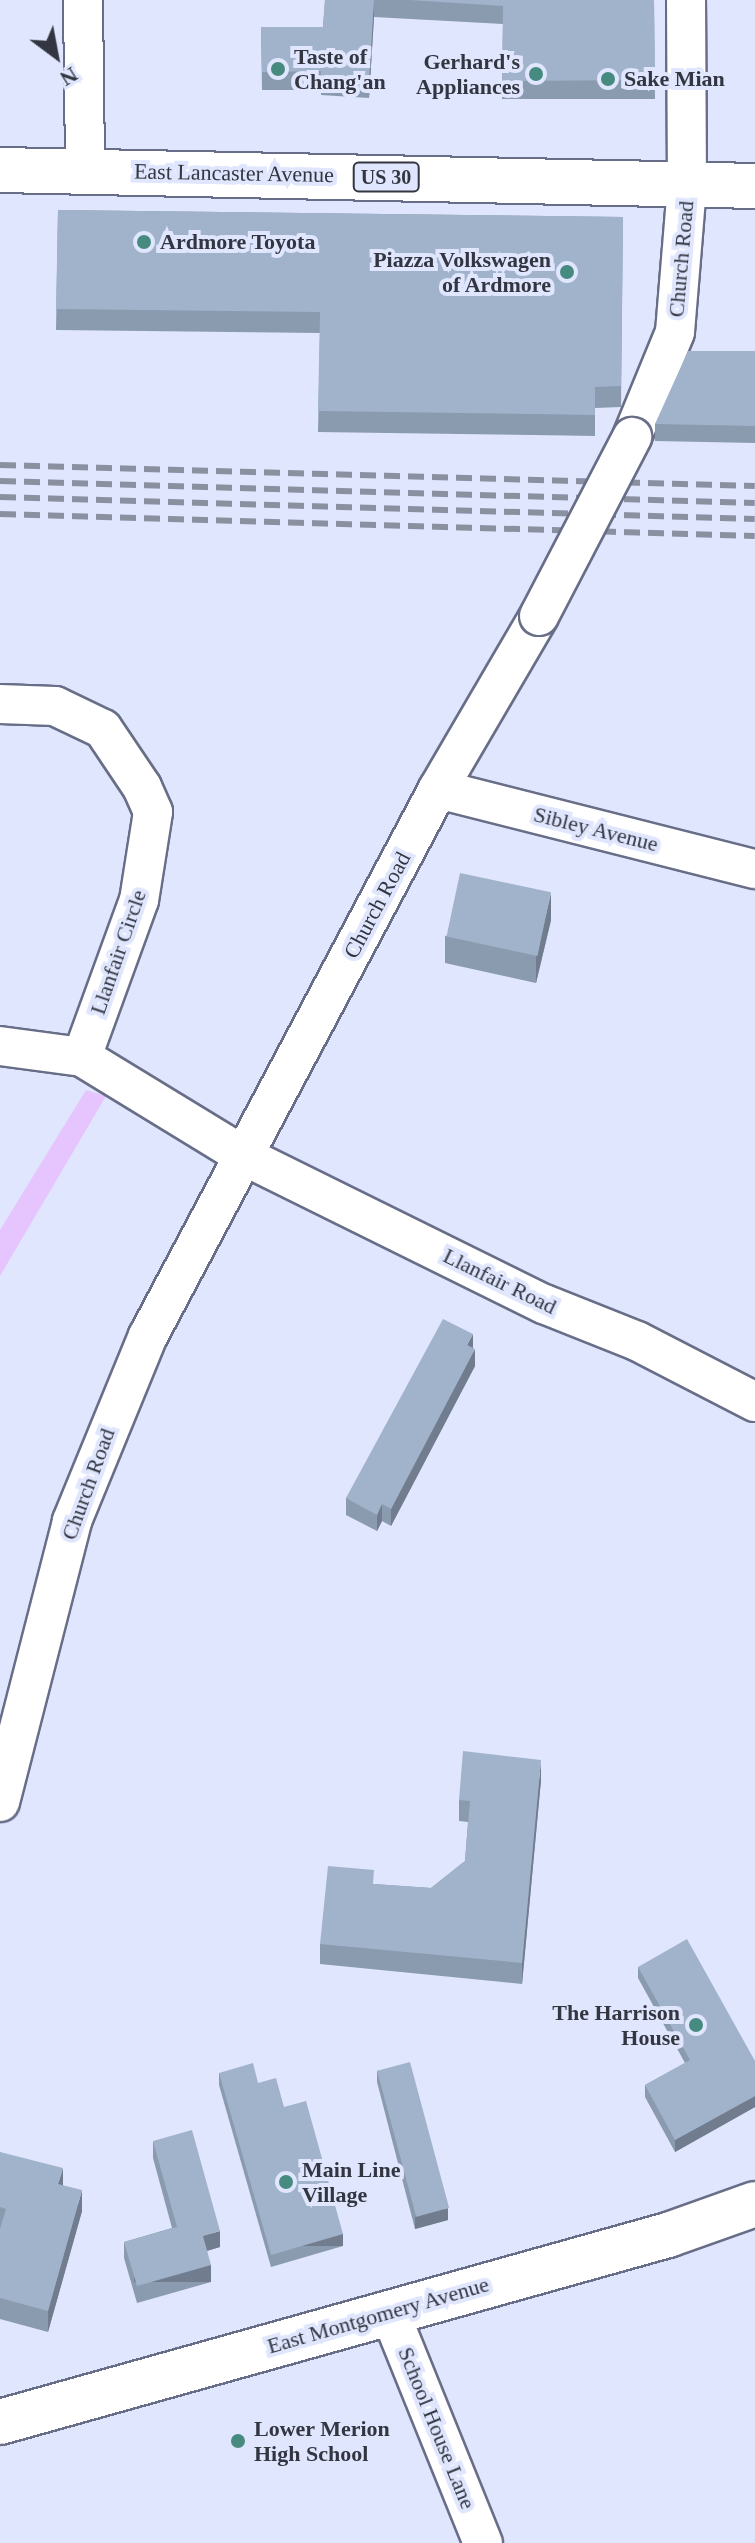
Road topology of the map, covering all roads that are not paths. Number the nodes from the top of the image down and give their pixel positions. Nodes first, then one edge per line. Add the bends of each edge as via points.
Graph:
1 (83, 0) edge
2 (686, 0) edge
3 (85, 169) junction
4 (0, 170) edge
5 (687, 186) junction
6 (755, 186) edge
7 (0, 704) edge
8 (438, 789) junction
9 (755, 869) edge
10 (0, 1046) edge
11 (82, 1057) junction
12 (246, 1157) junction
13 (755, 1402) edge
14 (8, 1739) edge
15 (0, 1802) edge
16 (755, 2204) edge
17 (390, 2313) junction
18 (0, 2422) edge
19 (483, 2543) edge

1 - 3 street
2 - 5 street, Church Road
3 - 4 main road, East Lancaster Avenue / US 30
3 - 5 main road, East Lancaster Avenue / US 30
5 - 6 main road, East Lancaster Avenue / US 30
5 - 8 street, Church Road, bridge via 675,332 632,437 539,616
7 - 11 street, Llanfair Circle via 55,706 103,729 153,812 139,900
8 - 9 street, Sibley Avenue
8 - 12 street, Church Road
10 - 11 street
11 - 12 street
12 - 13 street, Llanfair Road
12 - 14 street, Church Road via 148,1336 103,1440 72,1521
14 - 15 street, Church Road
16 - 17 main road, East Montgomery Avenue via 668,2235
17 - 18 main road, East Montgomery Avenue
17 - 19 street, School House Lane

